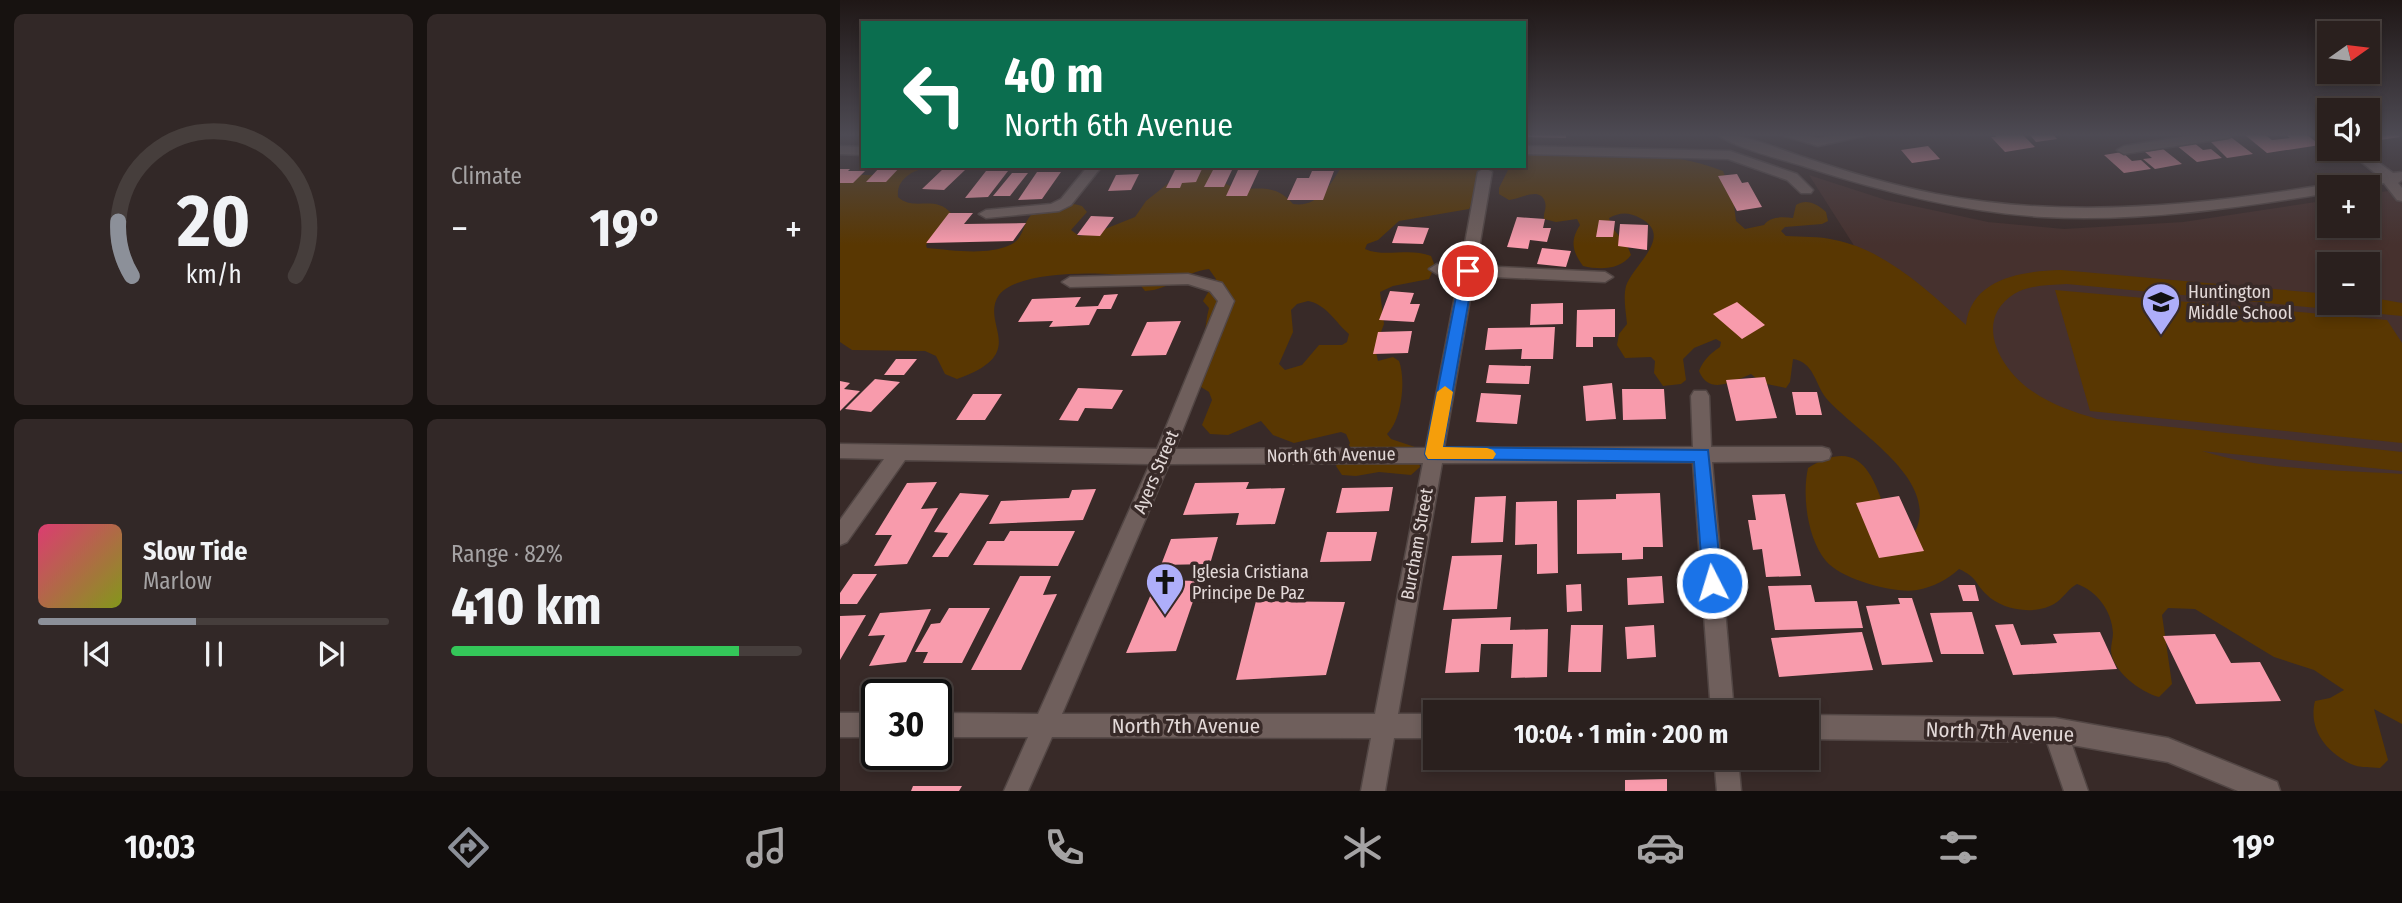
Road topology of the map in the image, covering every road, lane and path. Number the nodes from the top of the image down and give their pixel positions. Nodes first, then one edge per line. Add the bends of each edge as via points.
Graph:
1 (1091, 171) edge
2 (1774, 171) edge
3 (1836, 171) edge
4 (1485, 172) dead end
5 (2397, 180) edge
6 (1806, 190) dead end
7 (2402, 197) edge
8 (986, 214) dead end
9 (1437, 269) dead end
10 (1468, 271) junction
11 (1605, 277) dead end
12 (1070, 282) dead end
13 (1700, 396) dead end
14 (840, 452) edge
15 (900, 452) junction
16 (1434, 454) junction
17 (1822, 454) dead end
18 (1702, 455) junction
19 (1163, 457) junction
20 (840, 536) edge
21 (1722, 700) edge
22 (840, 725) edge
23 (861, 725) edge
24 (952, 725) edge
25 (1044, 726) junction
26 (1384, 726) junction
27 (1423, 726) edge
28 (1819, 727) edge
29 (2055, 730) junction
30 (1727, 770) edge
31 (1016, 791) edge
32 (1373, 791) edge
33 (1729, 791) edge
34 (2076, 791) edge
35 (2268, 791) edge

1 - 8 street via 1066,202 1040,211
2 - 6 street via 1792,177
3 - 5 street via 1892,189 1996,208 2064,214 2131,214
4 - 10 street, Burcham Street
5 - 7 street
9 - 10 street
10 - 11 street
10 - 16 street, Burcham Street
12 - 19 street, Ayers Street via 1188,279 1216,287 1226,301
13 - 18 street
14 - 15 street, North 6th Avenue
15 - 19 street, North 6th Avenue
15 - 20 street
16 - 18 street, North 6th Avenue
16 - 19 street, North 6th Avenue
16 - 26 street, Burcham Street
17 - 18 street, North 6th Avenue
18 - 21 street
19 - 25 street, Ayers Street
22 - 23 street
24 - 25 street, North 7th Avenue
25 - 26 street, North 7th Avenue
25 - 31 street, Ayers Street
26 - 27 street, North 7th Avenue
26 - 32 street, Burcham Street
28 - 29 street, North 7th Avenue
29 - 34 street
29 - 35 street, North 7th Avenue via 2168,750
30 - 33 street

